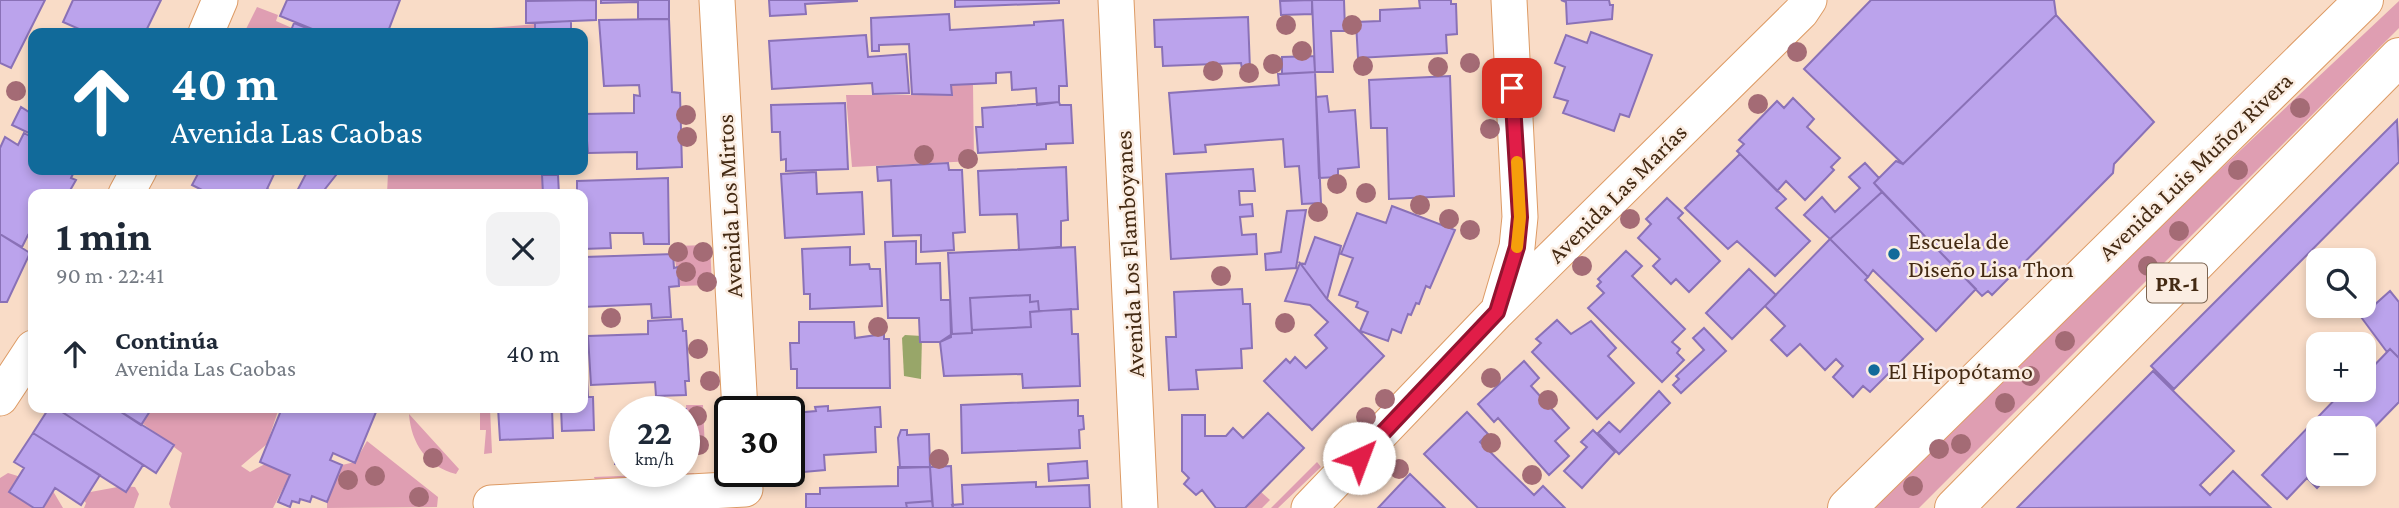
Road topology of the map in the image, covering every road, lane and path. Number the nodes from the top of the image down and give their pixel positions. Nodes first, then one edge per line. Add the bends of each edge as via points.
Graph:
1 (220, 0) edge
2 (718, 0) edge
3 (1116, 0) edge
4 (1508, 0) edge
5 (1809, 0) edge
6 (2364, 0) edge
7 (208, 28) edge
8 (2398, 61) edge
9 (1497, 312) junction
10 (28, 356) edge
11 (739, 396) edge
12 (0, 398) edge
13 (745, 489) edge
14 (491, 503) dead end
15 (1140, 508) edge
16 (1309, 508) edge
17 (1847, 508) edge
18 (1954, 508) edge

1 - 7 street
2 - 11 street, Avenida Los Mirtos
3 - 15 street, Avenida Los Flamboyanes
4 - 9 street via 1520,217 1517,247
5 - 9 street, Avenida Las Marías
6 - 17 main road, Avenida Luis Muñoz Rivera / PR-1
8 - 18 main road, PR-1
9 - 16 street, Avenida Las Marías
10 - 12 street
13 - 14 street

